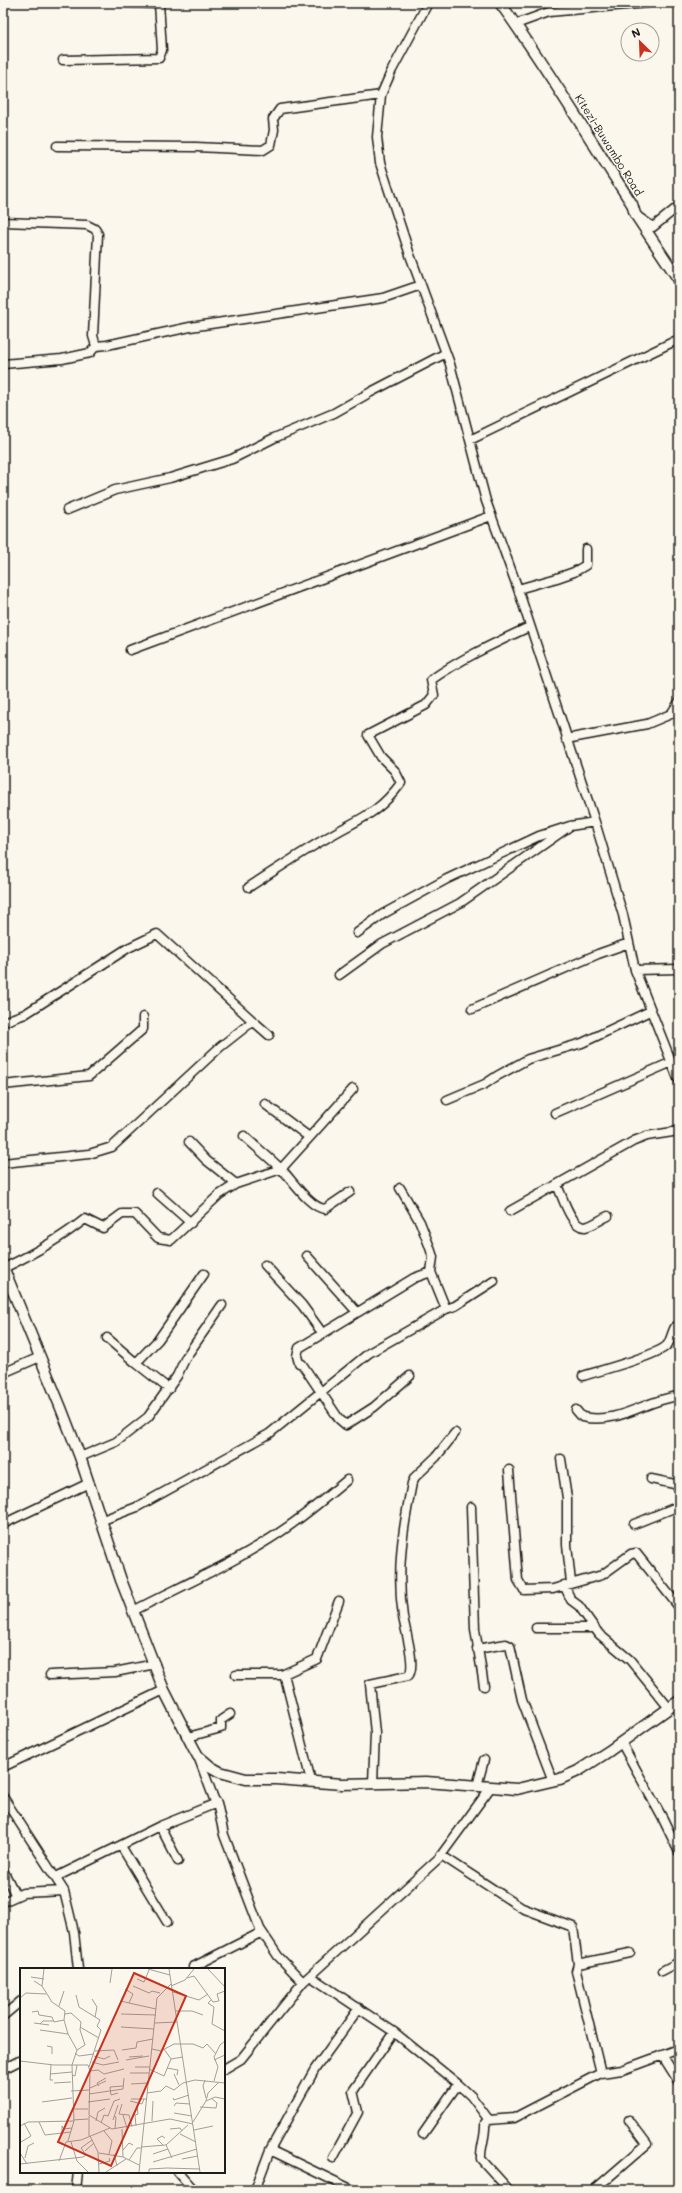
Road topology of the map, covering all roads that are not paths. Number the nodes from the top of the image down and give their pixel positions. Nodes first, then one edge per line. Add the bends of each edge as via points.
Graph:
1 (126, 3) edge
2 (428, 3) edge
3 (500, 3) edge
4 (648, 3) edge
5 (159, 4) edge
6 (516, 24) junction
7 (63, 60) dead end
8 (381, 96) junction
9 (57, 146) dead end
10 (679, 206) edge
11 (635, 214) junction
12 (3, 222) edge
13 (679, 280) edge
14 (420, 285) junction
15 (679, 339) edge
16 (96, 346) junction
17 (446, 353) junction
18 (3, 364) edge
19 (470, 440) junction
20 (67, 510) dead end
21 (491, 516) junction
22 (586, 549) dead end
23 (518, 589) junction
24 (529, 628) junction
25 (130, 650) dead end
26 (679, 702) edge
27 (566, 739) junction
28 (595, 822) junction
29 (570, 826) junction
30 (249, 887) dead end
31 (357, 933) dead end
32 (630, 943) junction
33 (679, 969) edge
34 (634, 970) junction
35 (339, 975) dead end
36 (472, 1009) dead end
37 (650, 1011) junction
38 (143, 1017) dead end
39 (253, 1021) junction
40 (3, 1022) edge
41 (270, 1035) dead end
42 (672, 1062) junction
43 (679, 1081) edge
44 (3, 1085) edge
45 (353, 1089) dead end
46 (447, 1100) dead end
47 (265, 1104) dead end
48 (555, 1114) dead end
49 (679, 1131) edge
50 (244, 1136) dead end
51 (309, 1137) junction
52 (189, 1142) dead end
53 (3, 1163) edge
54 (281, 1169) junction
55 (236, 1184) junction
56 (557, 1185) junction
57 (400, 1188) dead end
58 (350, 1192) dead end
59 (157, 1193) dead end
60 (510, 1211) dead end
61 (608, 1216) dead end
62 (191, 1223) junction
63 (307, 1256) dead end
64 (265, 1264) dead end
65 (3, 1268) edge
66 (431, 1272) junction
67 (204, 1274) dead end
68 (494, 1280) dead end
69 (222, 1305) dead end
70 (446, 1309) junction
71 (357, 1312) junction
72 (679, 1325) edge
73 (323, 1334) junction
74 (107, 1338) dead end
75 (40, 1357) junction
76 (136, 1363) junction
77 (3, 1373) edge
78 (410, 1376) dead end
79 (583, 1376) dead end
80 (169, 1389) junction
81 (322, 1390) junction
82 (679, 1396) edge
83 (576, 1410) dead end
84 (455, 1433) dead end
85 (80, 1457) junction
86 (561, 1459) dead end
87 (509, 1470) dead end
88 (651, 1478) dead end
89 (347, 1480) dead end
90 (88, 1484) junction
91 (679, 1485) edge
92 (679, 1506) edge
93 (471, 1507) dead end
94 (100, 1521) junction
95 (3, 1524) edge
96 (634, 1524) dead end
97 (567, 1584) junction
98 (339, 1601) dead end
99 (679, 1607) edge
100 (133, 1611) junction
101 (536, 1628) dead end
102 (595, 1628) junction
103 (478, 1649) junction
104 (154, 1664) junction
105 (50, 1675) dead end
106 (236, 1675) dead end
107 (284, 1676) junction
108 (484, 1686) dead end
109 (164, 1690) junction
110 (679, 1701) edge
111 (669, 1708) junction
112 (230, 1714) dead end
113 (188, 1737) junction
114 (621, 1742) junction
115 (198, 1756) junction
116 (484, 1760) dead end
117 (3, 1767) edge
118 (311, 1781) junction
119 (553, 1781) junction
120 (373, 1783) junction
121 (477, 1786) junction
122 (491, 1787) junction
123 (3, 1797) edge
124 (217, 1803) junction
125 (160, 1826) junction
126 (121, 1846) junction
127 (679, 1852) edge
128 (440, 1855) junction
129 (178, 1861) dead end
130 (4, 1872) dead end
131 (56, 1877) junction
132 (64, 1891) junction
133 (16, 1896) junction
134 (3, 1902) edge
135 (167, 1922) dead end
136 (262, 1932) junction
137 (630, 1954) dead end
138 (679, 1962) edge
139 (578, 1964) junction
140 (193, 1967) dead end
141 (78, 1968) edge
142 (662, 1971) dead end
143 (310, 1976) junction
144 (303, 1982) junction
145 (20, 2002) edge
146 (360, 2008) junction
147 (3, 2016) edge
148 (394, 2032) junction
149 (679, 2049) edge
150 (662, 2055) junction
151 (20, 2060) edge
152 (225, 2068) edge
153 (3, 2069) edge
154 (601, 2073) junction
155 (679, 2082) edge
156 (458, 2084) junction
157 (489, 2120) junction
158 (629, 2120) dead end
159 (423, 2134) dead end
160 (270, 2150) junction
161 (333, 2158) dead end
162 (78, 2173) edge
163 (179, 2173) edge
164 (76, 2190) edge
165 (194, 2190) edge
166 (255, 2190) edge
167 (353, 2190) edge
168 (509, 2190) edge
169 (594, 2190) edge

1 - 5 street
2 - 8 street
3 - 6 street, Kitezi-Buwambo Road
4 - 6 street via 549,12
5 - 7 street via 162,50 159,58
6 - 11 street, Kitezi-Buwambo Road via 632,204
8 - 9 street via 280,109 273,119 271,145 263,150
8 - 14 street via 377,137 380,163
10 - 11 street via 653,226
11 - 13 street, Kitezi-Buwambo Road
12 - 16 street via 87,225 95,229 98,234 94,336
14 - 16 street via 382,298 190,327
14 - 17 street
15 - 19 street
16 - 18 street via 90,353 62,359
17 - 19 street
17 - 20 street via 334,413 232,459 170,478 115,490
19 - 21 street
21 - 23 street
21 - 25 street
22 - 23 street via 586,565 574,572
23 - 24 street
24 - 27 street
24 - 30 street via 482,649 441,673 431,680 434,695 426,705 368,735 401,783 372,814 326,838
26 - 27 street via 671,714 647,724
27 - 28 street
28 - 29 street
28 - 32 street
29 - 31 street via 539,836 447,879 383,914
29 - 35 street via 460,903 382,944
32 - 34 street
32 - 36 street via 598,954
33 - 34 street
34 - 37 street
37 - 42 street
37 - 46 street via 582,1043 528,1059 485,1084
38 - 44 street via 143,1029 90,1076
39 - 40 street via 157,934 128,948 25,1014
39 - 41 street
39 - 53 street via 220,1047 112,1147 89,1154
42 - 43 street
42 - 48 street
45 - 51 street
47 - 51 street
49 - 56 street via 647,1136 634,1141
50 - 54 street
51 - 54 street
52 - 55 street via 206,1160
54 - 55 street
54 - 58 street via 309,1200 323,1209
55 - 62 street via 219,1195
56 - 60 street
56 - 61 street via 573,1220 578,1225 584,1227
57 - 66 street via 420,1222 433,1256
59 - 62 street
62 - 65 street via 170,1240 158,1238 135,1214 122,1214 103,1228 85,1219 40,1250
63 - 71 street
64 - 73 street via 302,1305
65 - 75 street
66 - 70 street
66 - 71 street via 414,1278
67 - 76 street via 158,1340
68 - 70 street via 455,1306
69 - 80 street via 186,1357
70 - 81 street via 369,1353
71 - 73 street
72 - 79 street via 675,1327 664,1349
73 - 81 street via 299,1348 297,1356 299,1363
74 - 76 street
75 - 77 street
75 - 85 street
76 - 80 street
78 - 81 street via 374,1407 346,1425 339,1419
80 - 85 street via 157,1407 138,1427 116,1442
81 - 94 street via 280,1426 250,1445 137,1507
82 - 83 street via 667,1397 608,1419 582,1417
84 - 120 street via 436,1457 415,1476 412,1483 403,1527 399,1567 403,1616 412,1668 408,1676 370,1684 375,1732
85 - 90 street
86 - 97 street via 567,1498
87 - 97 street via 519,1583 524,1590 553,1588
88 - 91 street
89 - 100 street via 270,1538
90 - 94 street
90 - 95 street
92 - 96 street
93 - 103 street
94 - 100 street
97 - 99 street via 602,1575 630,1554 636,1553
97 - 102 street via 571,1600 579,1606
98 - 107 street via 317,1659 287,1672
100 - 104 street
101 - 102 street
102 - 111 street via 603,1639 636,1667
103 - 108 street
103 - 119 street via 506,1644 510,1646 522,1700
104 - 105 street via 115,1672
104 - 109 street
106 - 107 street
107 - 118 street
109 - 113 street
109 - 117 street
110 - 111 street
111 - 114 street
112 - 113 street via 221,1720 221,1728
113 - 115 street
114 - 119 street via 594,1762
114 - 127 street
115 - 118 street via 220,1772 246,1779
115 - 124 street
116 - 121 street
118 - 120 street
119 - 122 street via 517,1789
120 - 121 street via 426,1782
121 - 122 street
122 - 128 street
123 - 131 street
124 - 125 street
124 - 136 street via 224,1834
125 - 126 street
125 - 129 street
126 - 131 street
126 - 135 street
128 - 139 street via 522,1908 572,1926
128 - 143 street via 428,1869
130 - 133 street
131 - 132 street
132 - 133 street via 35,1891
132 - 141 street via 74,1932
133 - 134 street
136 - 140 street
136 - 144 street via 278,1956
137 - 139 street
138 - 142 street
139 - 154 street via 576,1971 581,1995
143 - 144 street
143 - 146 street
144 - 152 street via 241,2059
145 - 147 street
146 - 148 street
146 - 160 street via 315,2069
148 - 156 street
148 - 161 street via 353,2091 358,2112
149 - 150 street
150 - 154 street via 622,2070
150 - 155 street
151 - 153 street
154 - 157 street via 514,2118
156 - 157 street via 472,2096
156 - 159 street
157 - 168 street via 485,2123 486,2135 481,2159
158 - 169 street via 647,2144
160 - 166 street
160 - 167 street
162 - 164 street
163 - 165 street

